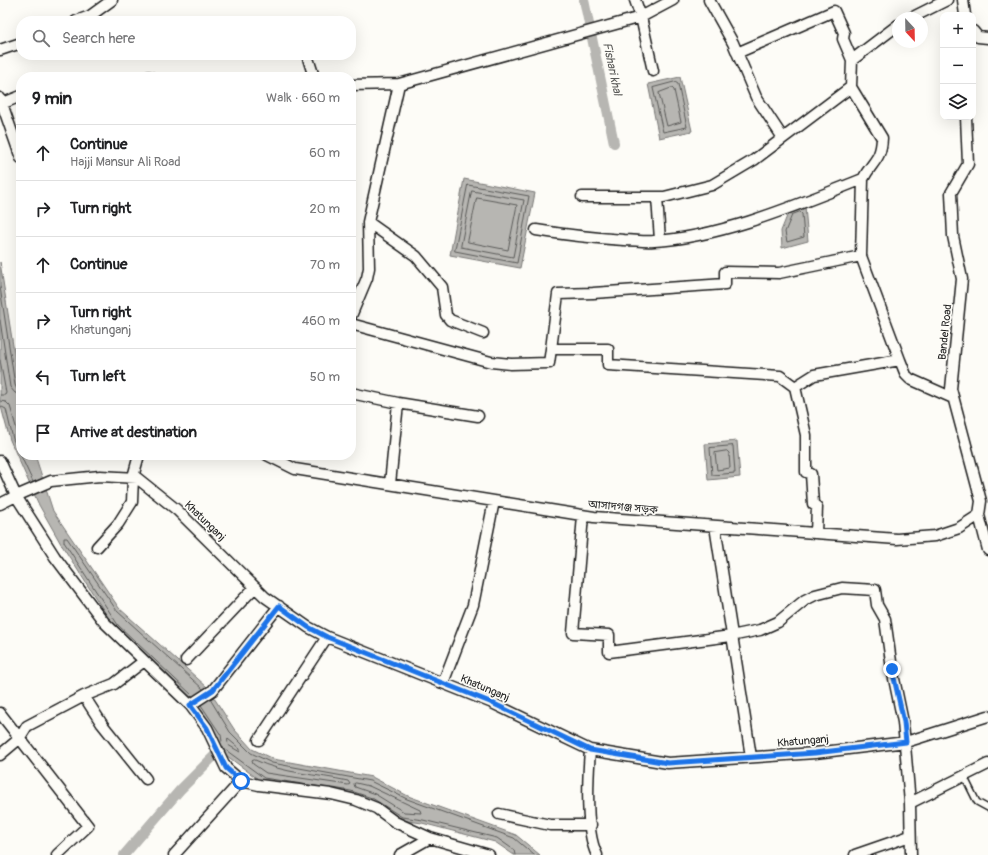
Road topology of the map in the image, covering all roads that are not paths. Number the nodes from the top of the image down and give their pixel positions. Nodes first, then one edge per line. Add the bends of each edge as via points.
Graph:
1 (112, 0) edge
2 (635, 0) edge
3 (673, 0) edge
4 (709, 0) edge
5 (947, 0) edge
6 (963, 0) edge
7 (923, 12) edge
8 (965, 12) edge
9 (90, 16) edge
10 (641, 17) junction
11 (892, 30) edge
12 (976, 35) edge
13 (988, 38) edge
14 (16, 45) edge
15 (0, 50) edge
16 (737, 53) junction
17 (309, 60) edge
18 (852, 60) junction
19 (653, 71) dead end
20 (312, 72) edge
21 (399, 84) junction
22 (356, 85) edge
23 (851, 87) junction
24 (16, 97) edge
25 (0, 101) edge
26 (966, 120) edge
27 (783, 138) junction
28 (16, 144) edge
29 (863, 179) junction
30 (582, 197) dead end
31 (657, 197) junction
32 (368, 222) junction
33 (536, 230) dead end
34 (660, 240) junction
35 (861, 256) junction
36 (356, 304) edge
37 (356, 325) edge
38 (483, 333) dead end
39 (551, 349) junction
40 (900, 360) junction
41 (795, 387) junction
42 (356, 394) edge
43 (953, 398) junction
44 (398, 403) junction
45 (478, 416) dead end
46 (138, 460) edge
47 (277, 460) edge
48 (0, 461) edge
49 (133, 477) junction
50 (390, 484) junction
51 (988, 493) edge
52 (19, 495) junction
53 (494, 501) junction
54 (981, 501) junction
55 (0, 504) edge
56 (978, 515) junction
57 (583, 516) junction
58 (715, 526) junction
59 (816, 533) junction
60 (97, 547) dead end
61 (988, 550) edge
62 (255, 587) junction
63 (279, 606) junction
64 (731, 636) junction
65 (327, 637) junction
66 (186, 660) dead end
67 (144, 662) junction
68 (443, 683) junction
69 (84, 696) junction
70 (190, 705) junction
71 (0, 713) edge
72 (988, 716) edge
73 (19, 739) junction
74 (259, 740) dead end
75 (906, 742) junction
76 (590, 750) junction
77 (0, 755) edge
78 (751, 757) junction
79 (988, 764) edge
80 (964, 776) junction
81 (146, 779) dead end
82 (241, 781) junction
83 (910, 803) junction
84 (988, 808) edge
85 (499, 814) dead end
86 (591, 825) junction
87 (910, 836) junction
88 (430, 838) junction
89 (57, 855) edge
90 (174, 855) edge
91 (400, 855) edge
92 (489, 855) edge
93 (597, 855) edge
94 (855, 855) edge
95 (911, 855) edge

1 - 9 street
2 - 10 street
3 - 10 street
4 - 16 street
5 - 7 street
6 - 8 street
10 - 19 street
10 - 21 street
11 - 18 street
12 - 13 street
14 - 15 street
16 - 18 street via 834,11
16 - 27 street via 756,97
17 - 20 street
18 - 23 street
21 - 22 street
21 - 32 street
23 - 27 street
23 - 29 street via 882,138 878,158
24 - 25 street
25 - 28 street
26 - 43 street, Bandel Road via 968,164 951,193 953,236 962,279 951,389
27 - 31 street via 754,160 712,185
29 - 34 street via 736,224 697,235
29 - 35 street
30 - 31 street
31 - 34 street
32 - 36 street via 369,268
32 - 38 street via 416,256 442,288 446,315 450,320
33 - 34 street via 578,238
35 - 39 street via 779,273 725,272 725,284 558,294
35 - 40 street
37 - 39 street via 491,362 549,363
39 - 41 street via 608,349 608,365 780,376
40 - 41 street via 814,374
40 - 43 street via 910,379
41 - 59 street via 806,435 806,472 811,474 813,504 817,507
42 - 44 street
43 - 54 street, Bandel Road
44 - 45 street
44 - 50 street
46 - 49 street
47 - 50 street, আসাদগঞ্জ সড়ক via 295,469
48 - 52 street
49 - 52 street via 100,476 51,481
49 - 60 street via 132,502 118,524
49 - 62 street, Khatunganj via 177,510
50 - 53 street, আসাদগঞ্জ সড়ক
51 - 54 street
52 - 55 street
52 - 67 street via 55,557 104,622
53 - 57 street, আসাদগঞ্জ সড়ক
53 - 68 street via 473,605
54 - 56 street, Bandel Road
56 - 59 street, আসাদগঞ্জ সড়ক via 959,528 935,536 897,539
56 - 61 street, Bandel Road
57 - 58 street, আসাদগঞ্জ সড়ক
57 - 64 street via 573,632 609,635 610,652
58 - 59 street, আসাদগঞ্জ সড়ক
58 - 64 street
62 - 63 street, Khatunganj
62 - 66 street
63 - 65 street, Khatunganj
63 - 70 street via 213,690
64 - 75 street via 760,630 778,622 815,595 842,588 875,590 877,605 885,619
64 - 78 street
65 - 68 street, Khatunganj
65 - 74 street
67 - 69 street via 114,684
67 - 70 street
68 - 76 street, Khatunganj via 490,702
69 - 73 street via 27,726
69 - 81 street via 102,724
70 - 82 street via 207,728 226,768
71 - 73 street
72 - 75 street, Khatunganj
73 - 77 street
73 - 89 street via 88,826
75 - 78 street, Khatunganj via 815,753
75 - 83 street
76 - 78 street, Khatunganj via 668,763
76 - 86 street via 588,789
79 - 80 street
80 - 83 street
80 - 84 lane via 977,802
82 - 88 street via 356,800 376,808 395,822
82 - 90 street
83 - 87 street
85 - 86 street via 550,825
86 - 93 street via 593,846
87 - 94 street
87 - 95 street
88 - 91 street
88 - 92 street

